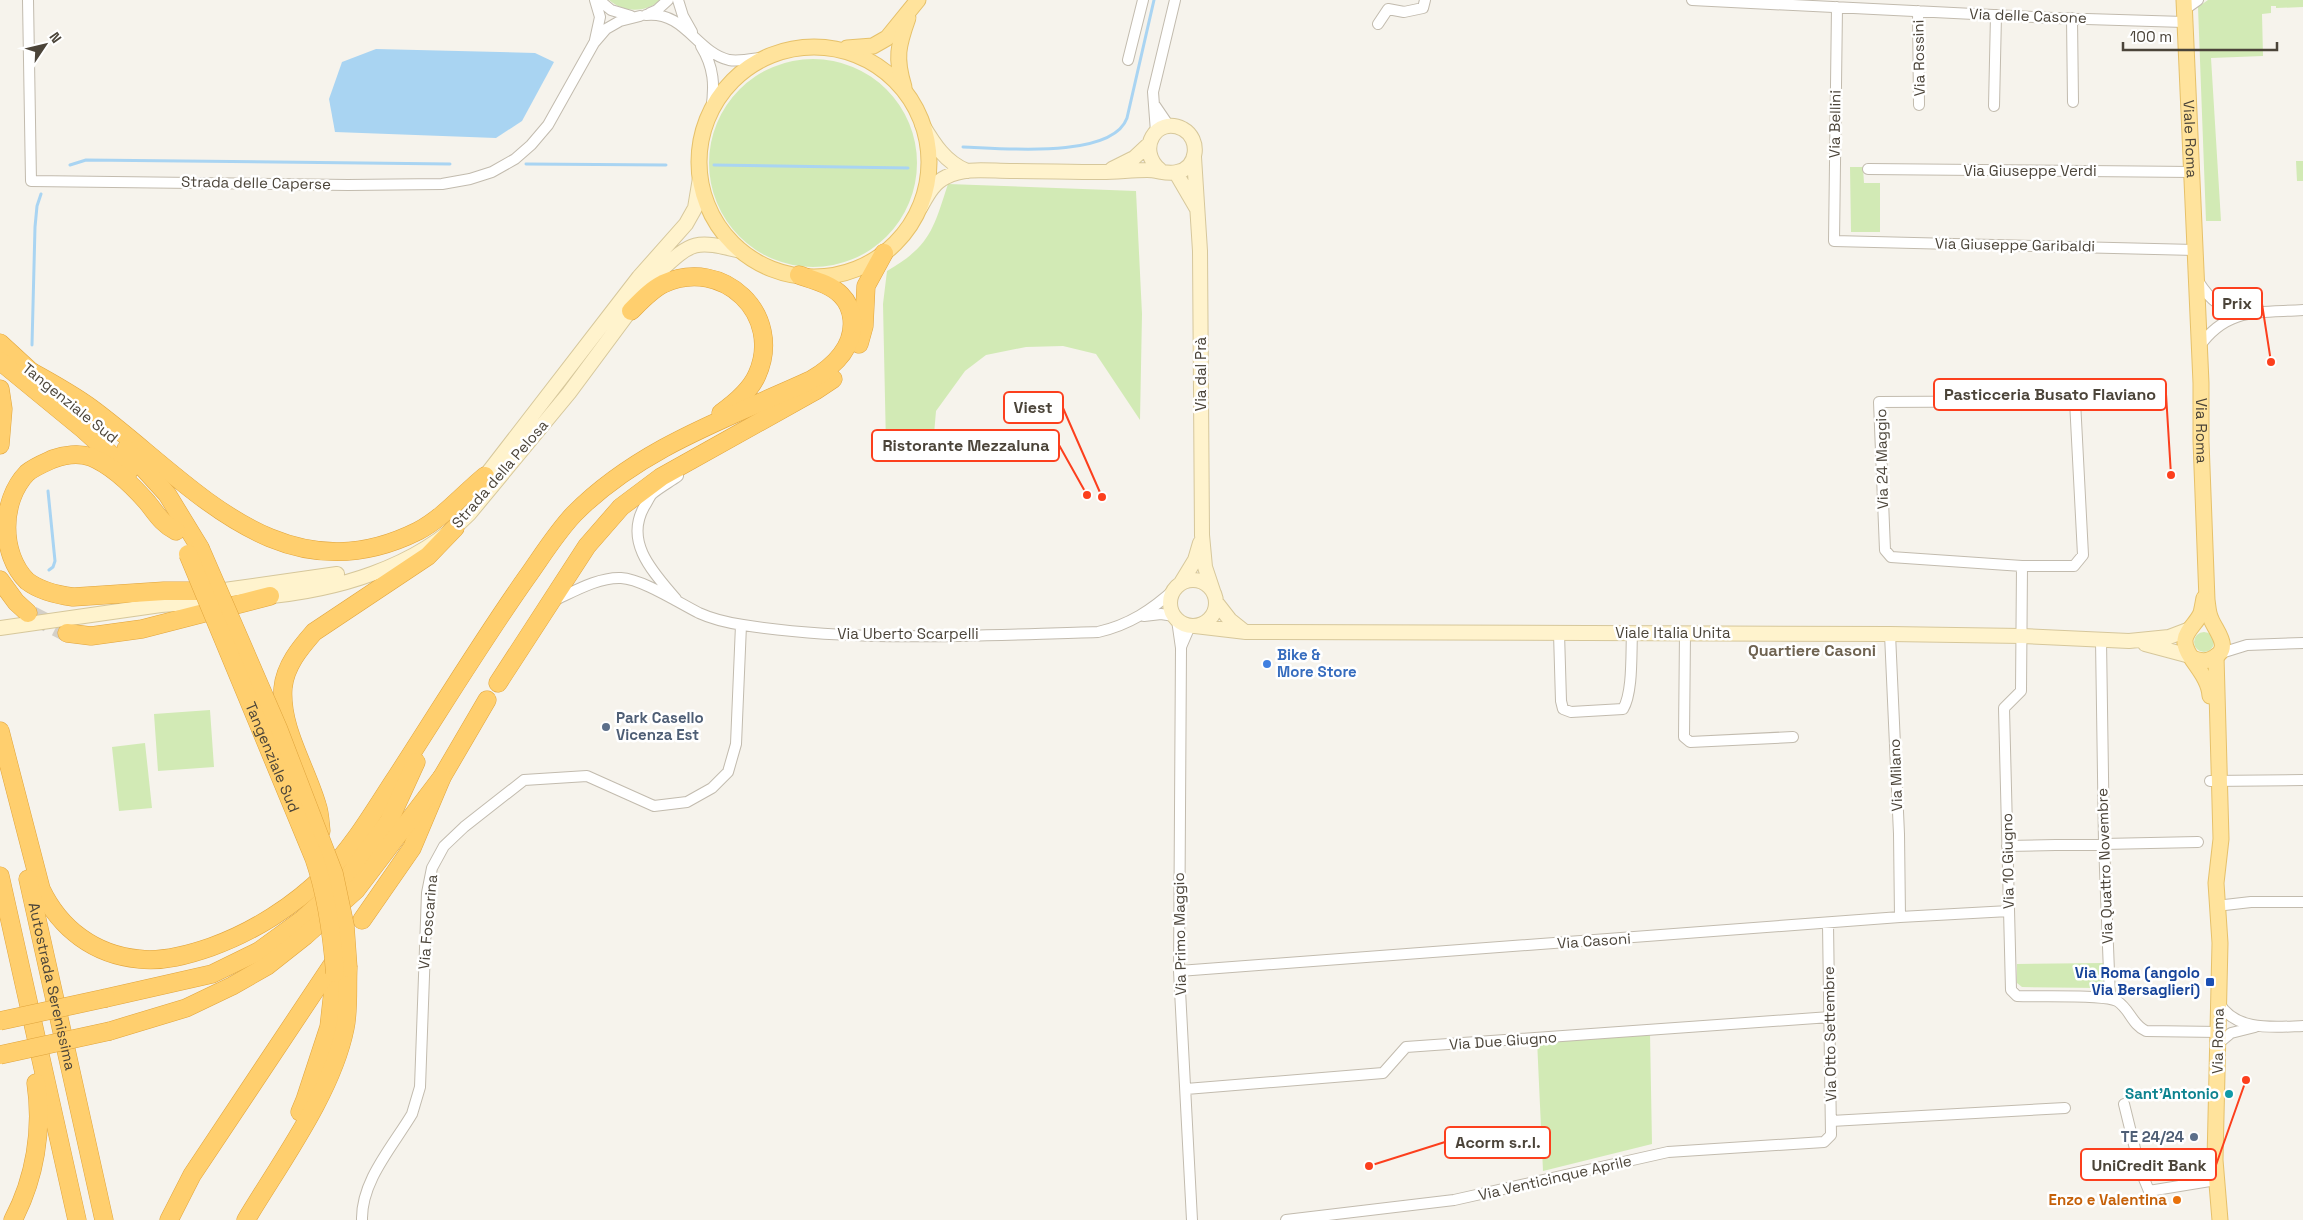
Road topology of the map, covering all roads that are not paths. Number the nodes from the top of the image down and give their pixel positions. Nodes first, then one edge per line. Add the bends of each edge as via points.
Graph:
1 (28, 0) edge
2 (595, 0) edge
3 (599, 0) edge
4 (668, 0) edge
5 (678, 0) edge
6 (1143, 0) edge
7 (1175, 0) edge
8 (1425, 0) edge
9 (1692, 0) edge
10 (2198, 0) edge
11 (914, 6) edge
12 (1837, 7) junction
13 (1918, 11) junction
14 (2184, 11) edge
15 (643, 15) junction
16 (1996, 15) junction
17 (2072, 18) junction
18 (1378, 24) dead end
19 (695, 36) junction
20 (594, 43) junction
21 (843, 49) junction
22 (768, 57) junction
23 (1128, 60) dead end
24 (905, 92) junction
25 (2073, 102) dead end
26 (1153, 103) junction
27 (1919, 105) dead end
28 (1994, 106) dead end
29 (711, 110) junction
30 (922, 124) junction
31 (1169, 126) junction
32 (1152, 138) junction
33 (1194, 157) junction
34 (1868, 169) dead end
35 (1160, 170) junction
36 (967, 171) junction
37 (1104, 172) junction
38 (2192, 172) junction
39 (1176, 173) junction
40 (700, 178) junction
41 (920, 208) junction
42 (1199, 214) junction
43 (1834, 241) joint
44 (2195, 250) junction
45 (741, 251) junction
46 (884, 253) junction
47 (799, 275) junction
48 (2196, 277) junction
49 (2303, 310) edge
50 (631, 311) junction
51 (2244, 314) junction
52 (0, 342) edge
53 (2199, 347) junction
54 (0, 361) edge
55 (30, 371) junction
56 (0, 389) edge
57 (694, 432) junction
58 (743, 432) junction
59 (0, 445) edge
60 (485, 476) junction
61 (455, 528) junction
62 (176, 531) junction
63 (1202, 535) junction
64 (194, 551) junction
65 (2022, 566) junction
66 (0, 580) edge
67 (1178, 585) junction
68 (2208, 585) junction
69 (214, 591) junction
70 (270, 596) junction
71 (1215, 598) junction
72 (550, 602) junction
73 (680, 603) junction
74 (161, 605) junction
75 (28, 613) tunnel mouth
76 (1138, 618) junction
77 (1176, 618) junction
78 (741, 625) junction
79 (1193, 626) junction
80 (4, 628) edge
81 (2191, 628) junction
82 (2218, 630) junction
83 (1246, 632) junction
84 (68, 633) tunnel mouth
85 (1559, 633) junction
86 (1632, 633) junction
87 (1685, 633) junction
88 (1890, 634) junction
89 (2022, 636) junction
90 (2101, 640) junction
91 (2129, 641) junction
92 (2303, 643) edge
93 (2247, 645) junction
94 (1180, 648) junction
95 (2217, 655) junction
96 (2191, 657) junction
97 (498, 683) dead end
98 (487, 700) dead end
99 (440, 709) junction
100 (0, 731) edge
101 (1792, 737) dead end
102 (0, 752) edge
103 (442, 777) junction
104 (2303, 780) edge
105 (2214, 781) junction
106 (322, 839) junction
107 (2198, 842) dead end
108 (2104, 843) junction
109 (2007, 846) junction
110 (0, 876) edge
111 (0, 901) edge
112 (2303, 902) edge
113 (2216, 906) junction
114 (2009, 911) junction
115 (1900, 917) junction
116 (362, 920) dead end
117 (1828, 924) junction
118 (338, 969) junction
119 (1180, 971) junction
120 (2110, 998) junction
121 (2219, 1002) junction
122 (1830, 1017) junction
123 (0, 1021) edge
124 (2258, 1026) junction
125 (2303, 1026) edge
126 (2219, 1038) junction
127 (0, 1055) edge
128 (1186, 1089) junction
129 (2124, 1104) dead end
130 (2065, 1108) dead end
131 (1831, 1121) junction
132 (1824, 1142) joint
133 (2216, 1180) junction
134 (13, 1220) edge
135 (76, 1220) edge
136 (104, 1220) edge
137 (169, 1220) edge
138 (245, 1220) edge
139 (362, 1220) edge
140 (1192, 1220) edge
141 (1286, 1220) edge
142 (2220, 1220) edge

1 - 20 street, Strada delle Caperse via 32,181 348,185 442,184 470,178 492,172 531,145 548,125
2 - 20 street, Strada delle Caperse via 600,17
3 - 15 street, Strada delle Caperse via 625,16
4 - 15 street, Strada delle Caperse via 657,10
5 - 19 street, Strada delle Caperse
6 - 23 street
7 - 26 street via 1152,92
8 - 18 street via 1423,8 1404,12 1388,9
9 - 12 street, Via delle Casone
10 - 14 street
11 - 21 main road via 887,38 873,46
11 - 24 main road via 899,45 898,68
12 - 13 street, Via delle Casone
12 - 43 street, Via Bellini
13 - 16 street, Via delle Casone
13 - 27 street, Via Rossini
14 - 17 street, Via delle Casone
14 - 38 main road, Viale Roma
15 - 19 street, Strada delle Caperse via 666,16
15 - 20 street, Strada delle Caperse via 620,21
16 - 17 street, Via delle Casone
16 - 28 street
17 - 25 street
19 - 22 street, Strada delle Caperse via 710,50 727,59
19 - 29 street, Strada delle Caperse via 713,74
21 - 22 main road via 810,46
21 - 24 main road via 874,63
22 - 29 main road via 736,77
24 - 30 main road
26 - 31 street
26 - 32 street
29 - 40 main road via 702,135
30 - 36 street via 940,152
30 - 41 main road via 928,142 929,175
31 - 32 street
31 - 33 street via 1177,126 1190,134 1196,149
32 - 35 street via 1150,159
32 - 37 street via 1134,158
33 - 39 street via 1187,168
33 - 42 street, Via dal Prà
34 - 38 street, Via Giuseppe Verdi
35 - 37 street
35 - 39 street
36 - 37 street
36 - 41 street via 940,180
38 - 44 main road, Viale Roma
39 - 42 street, Via dal Prà
40 - 45 main road via 714,219
40 - 60 street, Strada della Pelosa via 695,208 686,224 639,277
41 - 46 main road via 903,235
42 - 63 street, Via dal Prà
43 - 44 street, Via Giuseppe Garibaldi
44 - 48 main road, Viale Roma
45 - 47 main road via 771,268
45 - 50 street, Strada della Pelosa via 703,243 690,246 658,273
46 - 47 main road via 851,271 824,276
46 - 58 highway via 866,286 861,338 845,368 815,391
47 - 57 highway via 831,288 847,302 852,332 844,351 831,367 811,380
48 - 51 street via 2212,301
48 - 53 main road, Via Roma
49 - 51 street
50 - 57 highway via 662,284 679,278 702,277 724,283 739,293 760,322 764,355 757,376 736,402
50 - 61 street, Strada della Pelosa via 563,400
51 - 53 street via 2218,326
52 - 55 highway, Tangenziale Sud
53 - 68 main road, Via Roma
54 - 62 highway, Tangenziale Sud via 114,455 146,489
55 - 60 highway via 90,407 248,529 300,547 330,551 391,542 437,519
55 - 64 highway, Tangenziale Sud via 134,456 167,494
56 - 59 highway via 3,409
57 - 99 highway via 633,465 601,488 571,517 482,641
58 - 72 highway via 661,477 621,507 587,546
58 - 73 street, Via Uberto Scarpelli via 652,494 640,514 637,541 644,558
60 - 69 street, Strada della Pelosa via 454,513 430,534 389,559 346,573
61 - 70 street, Strada della Pelosa via 414,554 371,575
61 - 106 highway via 428,556 314,632 290,666 283,687 285,710 291,736 318,807
62 - 64 highway, Tangenziale Sud
62 - 69 highway via 159,519 132,486 110,467 89,456 62,456 26,474 11,493 3,515 6,551 14,566 28,581 59,596
63 - 67 street, Via dal Prà via 1195,560
63 - 71 street, Via dal Prà via 1206,573
64 - 106 highway, Tangenziale Sud, bridge via 278,728
64 - 118 highway, Tangenziale Sud, bridge via 314,858 325,892
65 - 65 street, Via 24 Maggio via 1891,557 1885,550 1879,402 2075,400 2083,555 2074,566
65 - 89 street
66 - 75 highway
67 - 71 street via 1188,580 1203,583
67 - 76 street, Via Uberto Scarpelli
67 - 77 street via 1170,600
68 - 81 main road, Via Roma via 2201,612
68 - 82 main road, Via Roma via 2209,611
69 - 74 street, Strada della Pelosa
70 - 74 street, Strada della Pelosa
70 - 84 highway via 142,629 91,636
71 - 79 street via 1212,615
71 - 83 street via 1233,624
72 - 73 street, Via Uberto Scarpelli via 606,580 620,578 642,584
72 - 97 highway
73 - 78 street, Via Uberto Scarpelli via 702,615
74 - 80 street, Strada della Pelosa
76 - 77 street, Via Uberto Scarpelli via 1148,614
76 - 78 street, Via Uberto Scarpelli via 1118,628 1098,632 1061,633 827,633
77 - 79 street
77 - 94 street, Via Primo Maggio
78 - 139 street, Via Foscarina via 736,744 728,772 712,788 687,802 654,806 587,776 524,780 454,836 437,856 427,894 420,1086 412,1114 369,1186
79 - 83 street, Viale Italia Unita
79 - 94 street, Via Primo Maggio
81 - 82 main road via 2202,623
81 - 91 street, Viale Italia Unita via 2169,637
81 - 96 main road, Via Roma via 2184,641
82 - 93 street via 2229,639
82 - 95 main road, Via Roma via 2222,645
83 - 85 street, Viale Italia Unita
85 - 86 street, Viale Italia Unita
85 - 86 street via 1561,701 1563,709 1571,712 1623,709 1627,703
86 - 87 street, Viale Italia Unita
87 - 88 street, Viale Italia Unita
87 - 101 street via 1684,737 1690,742
88 - 89 street, Viale Italia Unita
88 - 115 street, Via Milano
89 - 90 street, Viale Italia Unita
89 - 109 street, Via 10 Giugno via 2020,692 2004,708
90 - 91 street, Viale Italia Unita
90 - 108 street, Via Quattro Novembre
91 - 96 street, Viale Italia Unita
92 - 93 street
93 - 95 street
94 - 119 street, Via Primo Maggio
95 - 96 main road via 2203,661
95 - 105 main road, Via Roma
96 - 105 main road, Via Roma via 2203,673 2209,691
98 - 103 highway
99 - 100 highway via 362,828 326,874 274,915 237,936 190,953 155,960 135,959 102,950 74,933 53,910 39,884
99 - 123 highway, bridge via 389,821 345,880 303,919 259,951 212,974
102 - 136 highway, Autostrada Serenissima
103 - 116 highway via 412,848
103 - 127 highway, bridge via 356,890 267,966 186,1008 110,1032
104 - 105 street
105 - 113 main road, Via Roma via 2221,839
106 - 118 highway, Tangenziale Sud, bridge via 339,892 345,926
107 - 108 street
108 - 109 street
108 - 120 street, Via Quattro Novembre
109 - 114 street, Via 10 Giugno
110 - 135 highway, Autostrada Serenissima
111 - 134 highway via 39,1107 32,1169
112 - 113 street
113 - 121 main road, Via Roma via 2220,935
114 - 115 street, Via Casoni
114 - 120 street, Via 10 Giugno via 2011,990 2017,996
115 - 117 street, Via Casoni
117 - 119 street, Via Casoni
117 - 122 street, Via Otto Settembre
118 - 137 highway via 192,1176
118 - 138 highway, Tangenziale Sud via 345,1028 333,1070 315,1106
119 - 128 street, Via Primo Maggio
120 - 126 street via 2126,1008 2138,1026 2146,1031
121 - 124 street via 2230,1015
121 - 126 main road, Via Roma
122 - 128 street, Via Due Giugno via 1406,1047 1383,1073
122 - 131 street, Via Otto Settembre
124 - 125 street
124 - 126 street
126 - 133 main road, Via Roma
128 - 140 street, Via Primo Maggio
129 - 133 street via 2148,1191
130 - 131 street
131 - 132 street, Via Otto Settembre via 1831,1135
132 - 141 street, Via Venticinque Aprile via 1668,1152 1454,1200
133 - 142 main road, Via Roma

